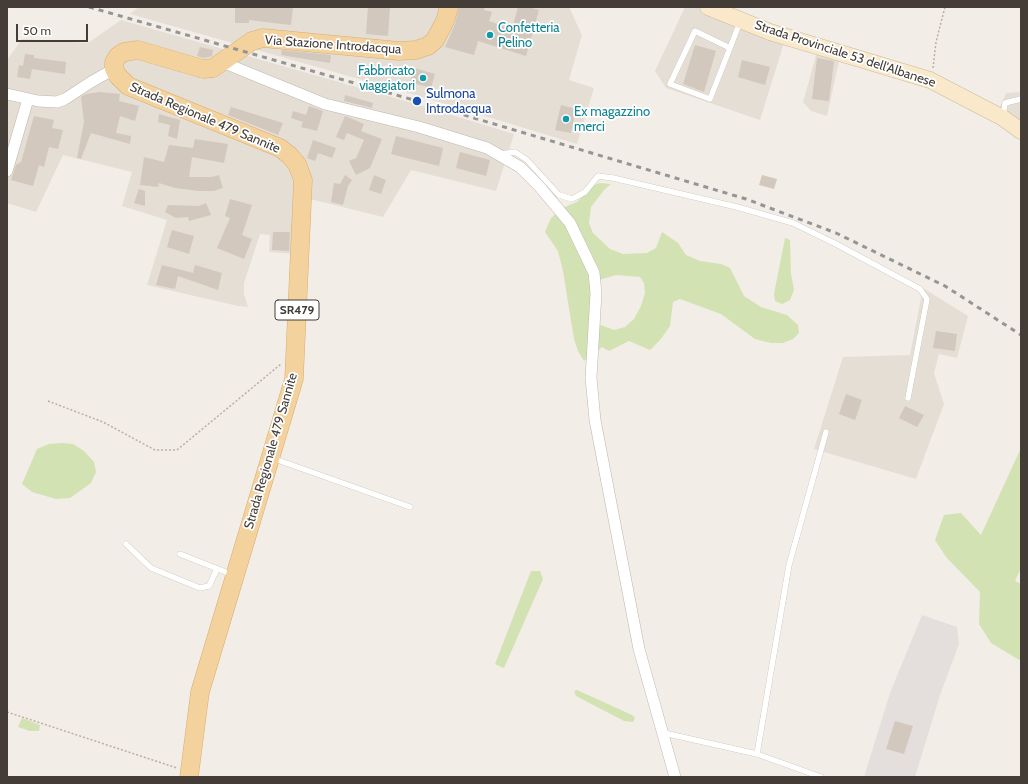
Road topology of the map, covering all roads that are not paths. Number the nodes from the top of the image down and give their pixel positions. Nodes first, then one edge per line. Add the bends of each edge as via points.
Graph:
1 (449, 7) edge
2 (708, 7) edge
3 (740, 20) junction
4 (730, 48) junction
5 (222, 62) junction
6 (114, 69) junction
7 (7, 94) edge
8 (28, 99) junction
9 (1021, 99) edge
10 (1002, 118) junction
11 (1021, 131) edge
12 (499, 154) junction
13 (7, 172) edge
14 (908, 398) dead end
15 (826, 432) dead end
16 (270, 458) junction
17 (410, 507) dead end
18 (126, 544) dead end
19 (180, 554) dead end
20 (217, 569) junction
21 (235, 576) junction
22 (664, 733) junction
23 (757, 754) junction
24 (190, 775) edge
25 (675, 777) edge
26 (821, 777) edge

1 - 5 main road, Via Stazione Introdacqua via 435,40 423,48 399,51 263,38 252,41
2 - 3 main road, Strada Provinciale 53 dell'Albanese
3 - 4 lane
3 - 10 main road, Strada Provinciale 53 dell'Albanese via 770,32 930,80
4 - 4 lane via 710,99 670,84 695,31
5 - 6 main road via 213,68 203,69 131,50 118,56 114,62
5 - 12 street via 325,104 419,128
6 - 8 street via 65,99 52,102
6 - 16 main road, Strada Regionale 479 Sannite / SR479 via 122,82 128,86 280,148 297,164 303,180 303,196 294,379
7 - 8 street
8 - 13 street
9 - 10 lane via 1005,103
10 - 11 main road, Strada Provinciale 53 dell'Albanese
12 - 14 lane via 515,152 527,160 559,195 572,200 585,192 598,176 737,206 793,223 920,289 927,299
12 - 22 street via 520,167 570,223 594,273 596,293 592,378 595,420 639,649
15 - 23 lane via 789,565
16 - 17 lane
16 - 21 main road, Strada Regionale 479 Sannite / SR479
18 - 20 lane via 151,568 200,588 209,586
19 - 20 lane
20 - 21 lane
21 - 24 main road, Strada Regionale 479 Sannite / SR479 via 200,692
22 - 23 lane
22 - 25 street
23 - 26 lane

